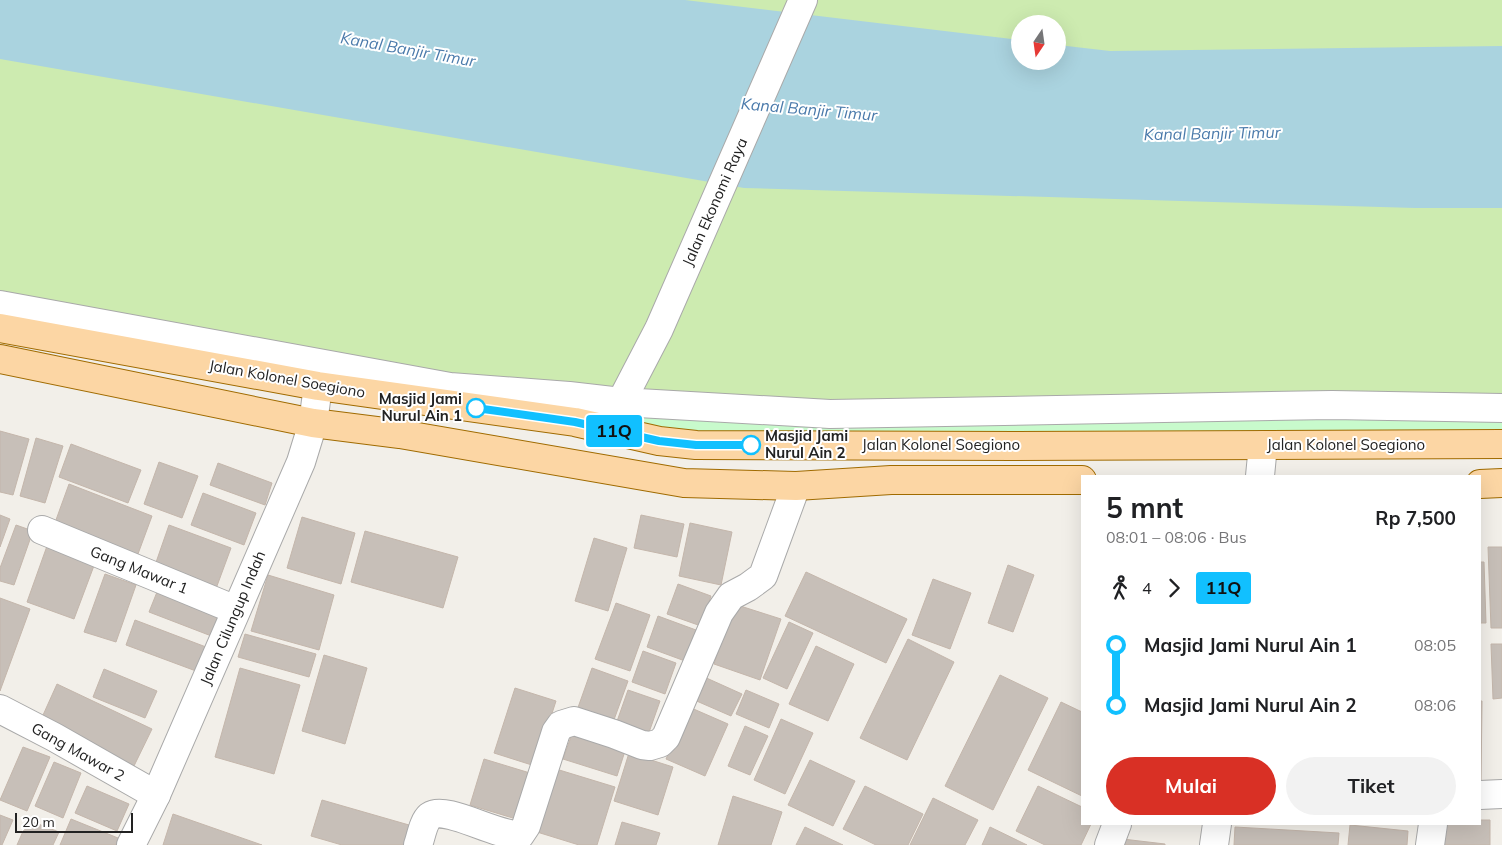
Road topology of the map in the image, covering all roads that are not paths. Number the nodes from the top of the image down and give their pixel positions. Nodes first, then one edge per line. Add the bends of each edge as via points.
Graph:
1 (803, 0) edge
2 (0, 305) edge
3 (0, 328) edge
4 (0, 359) edge
5 (318, 386) junction
6 (621, 402) junction
7 (1502, 408) edge
8 (575, 422) junction
9 (314, 423) junction
10 (659, 441) junction
11 (1502, 444) edge
12 (1263, 445) junction
13 (1260, 475) edge
14 (1081, 480) edge
15 (1502, 483) edge
16 (1481, 484) edge
17 (796, 486) junction
18 (42, 530) dead end
19 (236, 610) junction
20 (0, 709) edge
21 (1502, 794) edge
22 (156, 795) junction
23 (1481, 795) edge
24 (1117, 825) edge
25 (1216, 825) edge
26 (1433, 825) edge
27 (131, 845) edge
28 (418, 845) edge
29 (1109, 845) edge
30 (1214, 845) edge
31 (1430, 845) edge

1 - 6 street, Jalan Ekonomi Raya via 659,329
2 - 6 street via 450,387
3 - 5 main road, Jalan Kolonel Soegiono
4 - 9 main road
5 - 8 main road, Jalan Kolonel Soegiono
5 - 9 street, Jalan Cilungup Indah
6 - 7 street via 830,414 1332,405
6 - 8 street via 592,406
6 - 10 street
8 - 10 main road, Jalan Kolonel Soegiono
9 - 17 main road via 400,434 684,483
9 - 19 street, Jalan Cilungup Indah via 301,462
10 - 12 main road, Jalan Kolonel Soegiono via 696,445
11 - 12 main road, Jalan Kolonel Soegiono
12 - 13 street
14 - 17 main road via 891,480
15 - 16 main road
17 - 28 street via 763,576 731,596 719,612 666,737 660,743 642,745 574,721 561,725 520,835 512,836 446,814 436,814 426,822
18 - 19 street, Gang Mawar 1
19 - 22 street, Jalan Cilungup Indah
20 - 22 street, Gang Mawar 2
21 - 23 street
22 - 27 street, Jalan Cilungup Indah
24 - 29 street
25 - 30 street
26 - 31 street

